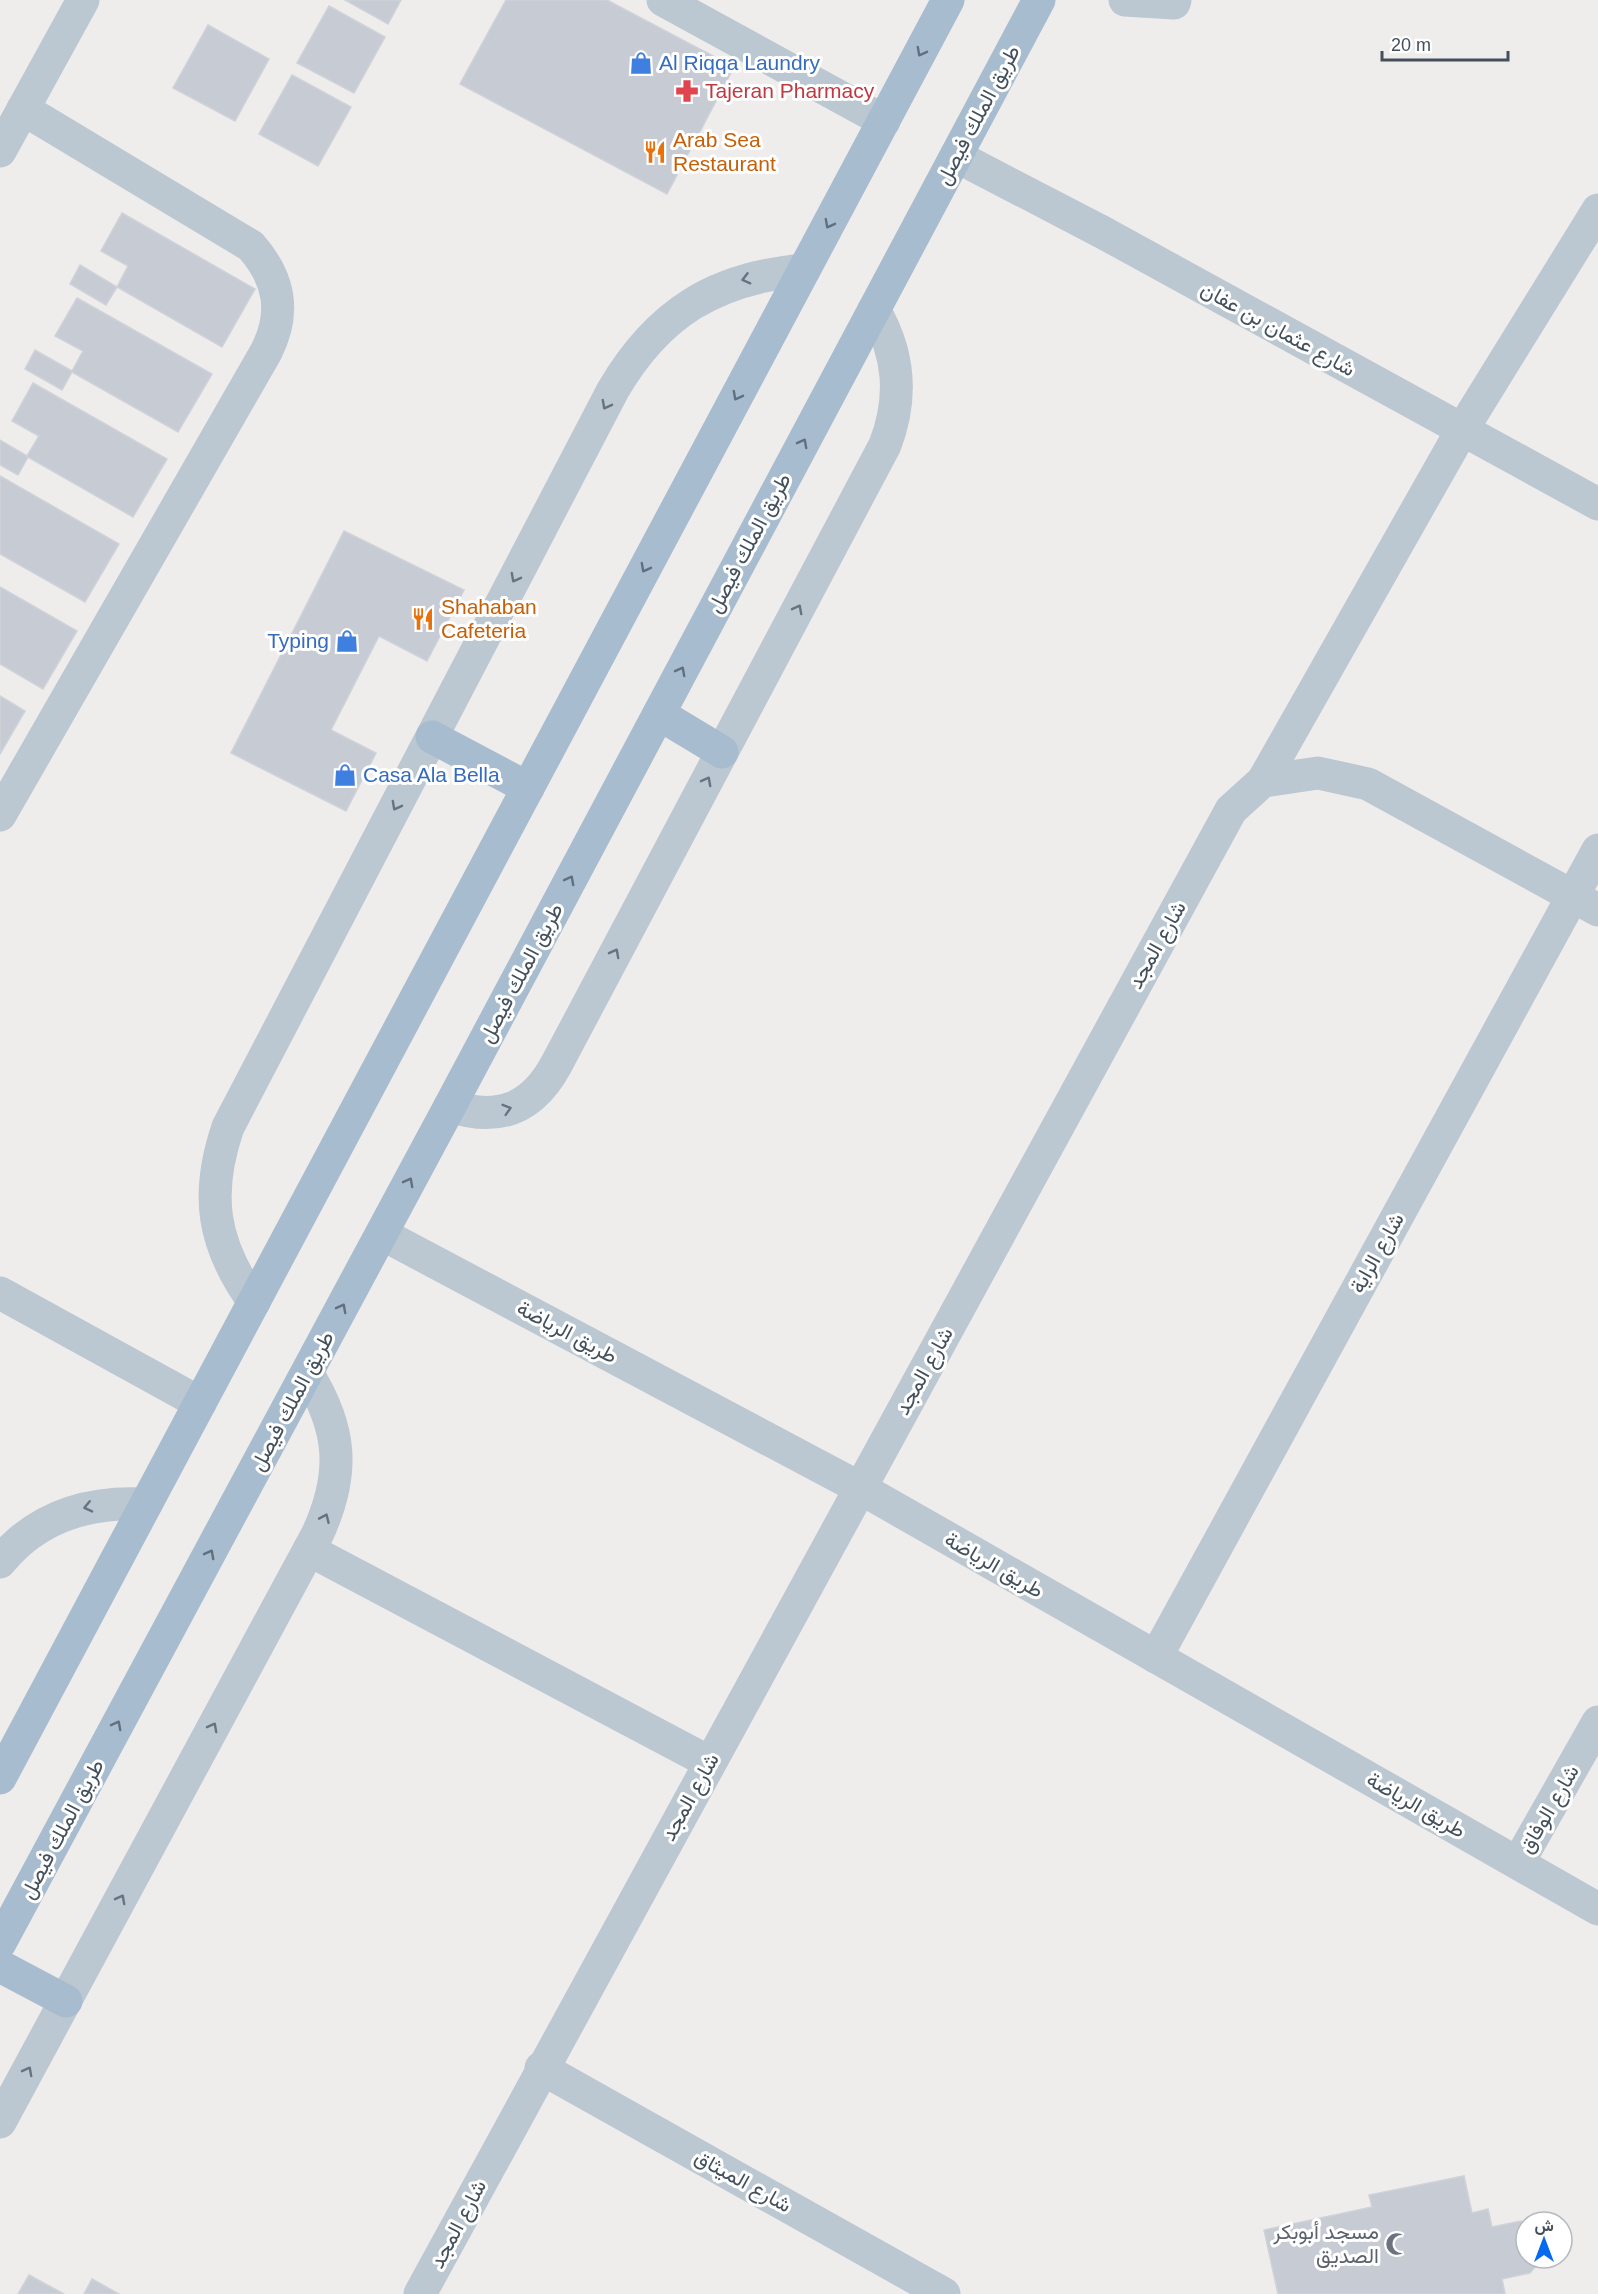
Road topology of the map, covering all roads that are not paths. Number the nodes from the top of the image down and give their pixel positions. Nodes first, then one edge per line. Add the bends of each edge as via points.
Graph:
1 (83, 0) edge
2 (663, 0) edge
3 (948, 0) edge
4 (1039, 0) edge
5 (1125, 0) edge
6 (1175, 0) edge
7 (23, 109) junction
8 (884, 121) junction
9 (0, 151) edge
10 (956, 156) junction
11 (1598, 210) edge
12 (804, 270) junction
13 (874, 310) junction
14 (1461, 430) junction
15 (1598, 504) edge
16 (658, 714) junction
17 (432, 737) junction
18 (722, 752) junction
19 (1263, 781) junction
20 (528, 788) junction
21 (0, 815) edge
22 (1598, 850) edge
23 (1585, 903) edge
24 (450, 1106) junction
25 (382, 1234) junction
26 (0, 1293) edge
27 (254, 1302) junction
28 (307, 1372) junction
29 (200, 1403) junction
30 (860, 1488) junction
31 (146, 1504) junction
32 (309, 1550) junction
33 (0, 1562) edge
34 (1156, 1657) junction
35 (1598, 1722) edge
36 (710, 1761) junction
37 (0, 1778) edge
38 (1518, 1863) junction
39 (1598, 1909) edge
40 (0, 1943) edge
41 (0, 1966) edge
42 (66, 2001) junction
43 (541, 2068) junction
44 (0, 2122) edge
45 (420, 2294) edge
46 (944, 2294) edge

1 - 7 street
2 - 8 street
3 -> 8 main road
4 - 10 main road, طريق الملك فيصل
5 - 6 street
7 - 9 street
7 - 21 street via 251,246 274,279 279,298 278,317 266,352
8 -> 12 main road
10 - 13 main road, طريق الملك فيصل
10 - 14 street, شارع عثمان بن عفان via 1113,237
11 - 14 street, شارع المجد
12 -> 17 street via 770,273 706,295 678,312 630,361
12 -> 20 main road
16 -> 13 main road, طريق الملك فيصل
18 -> 13 street via 894,423 894,353
14 - 15 street, شارع عثمان بن عفان
14 - 19 street, شارع المجد
16 - 18 main road
24 -> 16 main road, طريق الملك فيصل
17 - 20 main road
17 -> 27 street via 228,1127 220,1151 215,1176 217,1229 238,1279
24 -> 18 street via 485,1114 503,1111 536,1095 547,1081
19 - 23 street via 1318,773 1368,783
19 - 30 street, شارع المجد via 1231,810
20 - 27 main road
22 - 23 street, شارع الراية
23 - 34 street, شارع الراية
25 -> 24 main road, طريق الملك فيصل
28 -> 25 main road, طريق الملك فيصل
25 - 30 street, طريق الرياضة
26 - 29 street
27 - 29 main road
32 -> 28 street via 330,1507 337,1451 333,1423
40 -> 28 main road, طريق الملك فيصل
29 - 31 main road
30 - 34 street, طريق الرياضة
30 - 36 street, شارع المجد
31 -> 33 street via 117,1502 59,1516 33,1530
31 - 37 main road
32 - 36 street
42 -> 32 street
34 - 38 street, طريق الرياضة
35 - 38 street, شارع الوفاق
36 - 43 street, شارع المجد
38 - 39 street, طريق الرياضة
41 - 42 main road
44 -> 42 street
43 - 45 street, شارع المجد
43 - 46 street, شارع الميثاق

